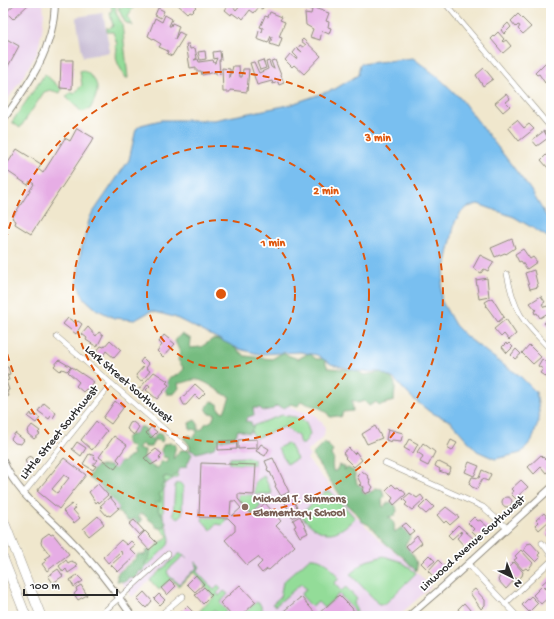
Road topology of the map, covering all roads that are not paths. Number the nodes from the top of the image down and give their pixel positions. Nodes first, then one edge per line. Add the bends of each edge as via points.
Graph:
1 (56, 3) edge
2 (445, 3) edge
3 (3, 120) edge
4 (551, 128) edge
5 (507, 274) dead end
6 (57, 337) dead end
7 (551, 350) edge
8 (111, 384) junction
9 (186, 448) dead end
10 (3, 461) edge
11 (385, 463) dead end
12 (551, 488) edge
13 (23, 494) junction
14 (3, 519) edge
15 (507, 528) junction
16 (542, 543) dead end
17 (168, 554) dead end
18 (551, 555) edge
19 (3, 558) edge
20 (551, 561) edge
21 (468, 564) junction
22 (183, 596) dead end
23 (119, 598) junction
24 (505, 604) junction
25 (26, 616) edge
26 (41, 616) edge
27 (99, 616) edge
28 (132, 616) edge
29 (160, 616) edge
30 (409, 616) edge
31 (517, 616) edge

1 - 3 street via 53,29 46,50 35,73
2 - 4 street
5 - 7 street via 512,297 522,319
6 - 8 street, Lark Street Southwest
8 - 9 street, Lark Street Southwest
8 - 13 street, Little Street Southwest
10 - 13 street
11 - 15 street via 483,507
12 - 15 street, Linwood Avenue Southwest
13 - 23 street via 79,548
14 - 26 highway
15 - 21 street, Linwood Avenue Southwest
16 - 18 street
17 - 23 street
19 - 25 highway
20 - 24 street
21 - 24 street
21 - 30 street, Linwood Avenue Southwest
22 - 29 street
23 - 27 street
23 - 28 street
24 - 31 street

